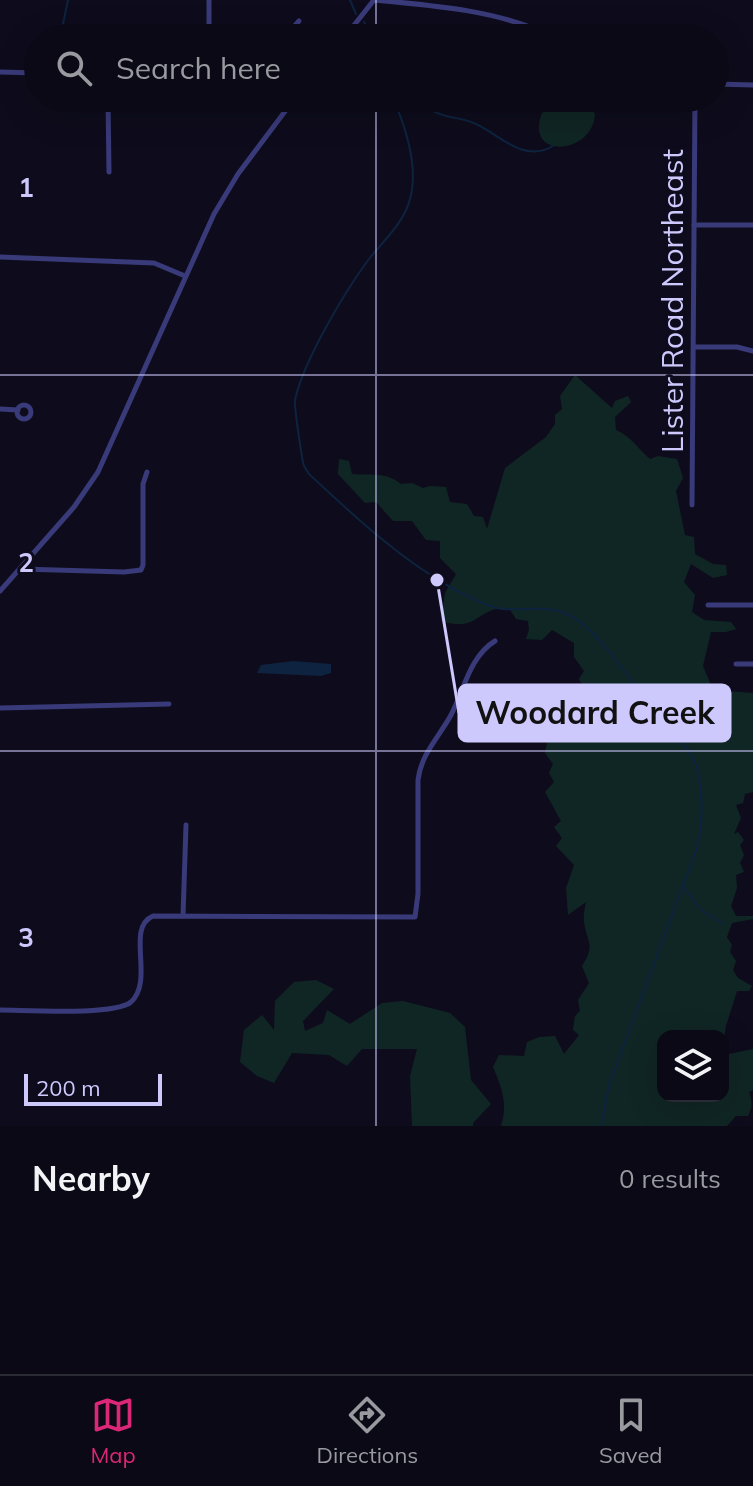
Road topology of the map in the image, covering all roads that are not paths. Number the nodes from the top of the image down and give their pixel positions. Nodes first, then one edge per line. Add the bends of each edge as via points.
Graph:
1 (209, 0) edge
2 (374, 0) edge
3 (299, 21) dead end
4 (209, 24) edge
5 (296, 24) edge
6 (355, 24) edge
7 (525, 24) edge
8 (0, 72) edge
9 (24, 73) edge
10 (729, 84) edge
11 (753, 85) edge
12 (108, 112) edge
13 (284, 112) edge
14 (695, 112) edge
15 (109, 172) dead end
16 (694, 225) junction
17 (753, 225) edge
18 (0, 257) edge
19 (185, 276) junction
20 (694, 347) junction
21 (753, 351) edge
22 (0, 409) edge
23 (18, 410) dead end
24 (147, 472) dead end
25 (692, 505) dead end
26 (20, 569) junction
27 (0, 591) edge
28 (708, 605) dead end
29 (753, 605) edge
30 (495, 641) dead end
31 (736, 664) dead end
32 (753, 664) edge
33 (169, 704) dead end
34 (0, 708) edge
35 (186, 825) dead end
36 (183, 916) junction
37 (0, 1010) edge

1 - 4 street
2 - 6 street
2 - 7 street
3 - 5 street
8 - 9 street
10 - 11 street
12 - 15 street
13 - 19 street via 238,174
14 - 16 street, Lister Road Northeast
16 - 17 street
16 - 20 street, Lister Road Northeast
18 - 19 street via 154,263
19 - 26 street via 98,472
20 - 21 street
20 - 25 street, Lister Road Northeast
22 - 23 street
24 - 26 street via 141,570
26 - 27 street
28 - 29 street
30 - 36 street via 474,664 421,764 415,917
31 - 32 street
33 - 34 street
35 - 36 street
36 - 37 street via 144,921 140,987 125,1005 109,1010

